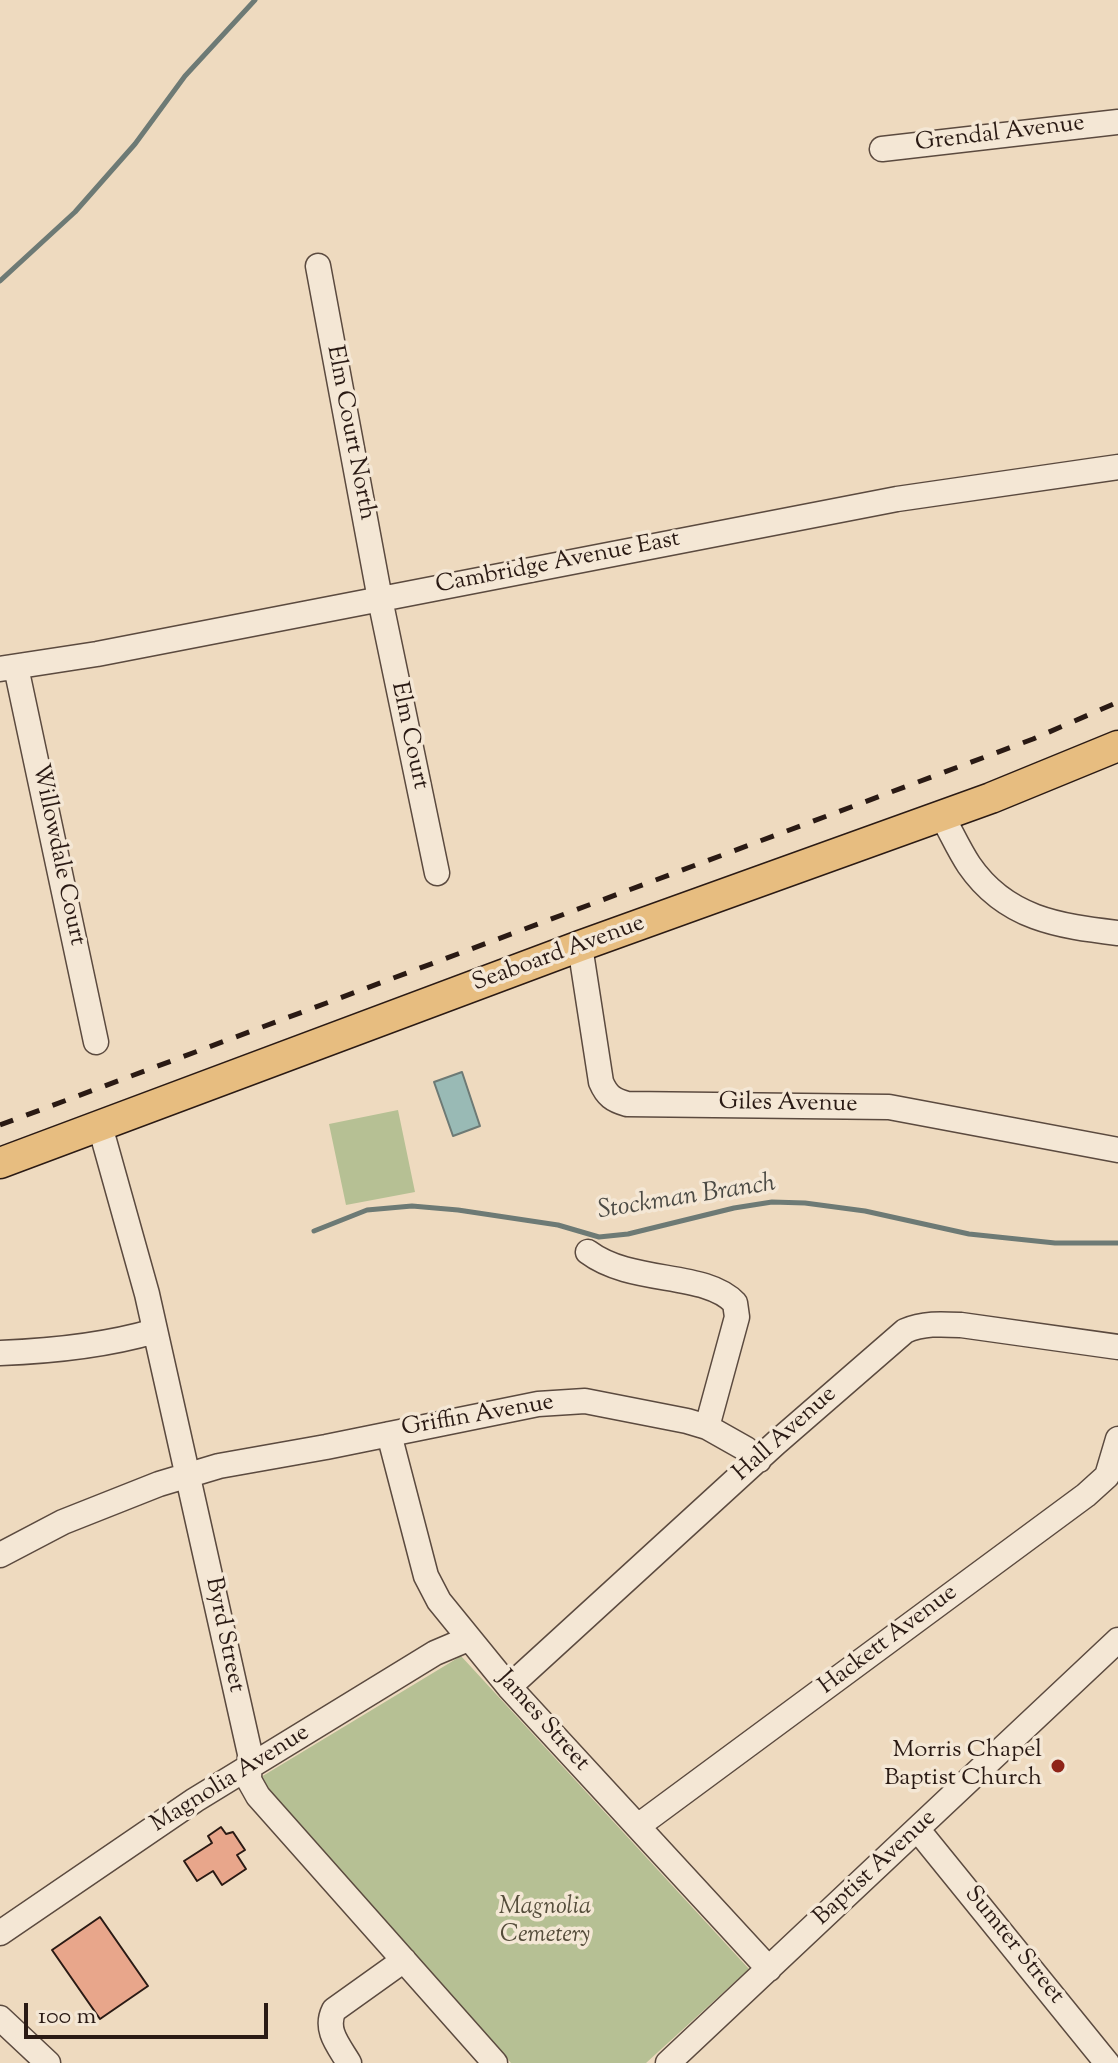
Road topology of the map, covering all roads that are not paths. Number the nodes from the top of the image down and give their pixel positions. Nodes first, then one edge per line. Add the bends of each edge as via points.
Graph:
1 (1118, 122) edge
2 (882, 149) dead end
3 (318, 266) dead end
4 (1118, 467) edge
5 (380, 599) junction
6 (8, 668) edge
7 (1118, 746) edge
8 (942, 816) junction
9 (437, 873) dead end
10 (1118, 933) edge
11 (580, 946) junction
12 (96, 1042) dead end
13 (100, 1126) junction
14 (1118, 1150) edge
15 (0, 1163) edge
16 (588, 1252) dead end
17 (155, 1331) junction
18 (1118, 1347) edge
19 (0, 1353) edge
20 (707, 1427) junction
21 (389, 1434) junction
22 (1118, 1439) edge
23 (759, 1460) junction
24 (188, 1475) junction
25 (1113, 1477) edge
26 (0, 1555) edge
27 (468, 1639) junction
28 (1116, 1647) edge
29 (509, 1687) junction
30 (248, 1767) junction
31 (638, 1826) junction
32 (918, 1830) junction
33 (0, 1933) edge
34 (404, 1960) junction
35 (769, 1969) junction
36 (0, 2018) edge
37 (674, 2061) edge
38 (48, 2063) edge
39 (349, 2063) edge
40 (495, 2063) edge
41 (1107, 2063) edge

1 - 2 street, Grendal Avenue
3 - 5 street, Elm Court North
4 - 5 street, Cambridge Avenue East via 897,499
5 - 6 street, Cambridge Avenue East
5 - 9 street, Elm Court
6 - 12 street, Willowdale Court
7 - 8 main road, Seaboard Avenue
8 - 10 street via 971,868 1003,900 1052,924
8 - 11 main road, Seaboard Avenue
11 - 13 main road, Seaboard Avenue
11 - 14 street, Giles Avenue via 601,1082 616,1101 889,1107
13 - 15 main road, Seaboard Avenue
13 - 17 street, Byrd Street
16 - 20 street via 616,1268 714,1289 735,1303 737,1317
17 - 19 street via 55,1351
17 - 24 street, Byrd Street
18 - 23 street, Hall Avenue via 961,1325 916,1326 899,1335
20 - 21 street, Griffin Avenue via 607,1404 563,1401
20 - 23 street, Griffin Avenue
21 - 24 street, Griffin Avenue
21 - 27 street, James Street via 426,1576
22 - 25 street, Hackett Avenue
23 - 29 street, Hall Avenue
24 - 26 street, Griffin Avenue via 63,1522
24 - 30 street, Byrd Street via 250,1754
25 - 31 street, Hackett Avenue
27 - 29 street, James Street
27 - 30 street, Magnolia Avenue via 435,1653
28 - 32 street, Baptist Avenue
29 - 31 street, James Street
30 - 33 street, Magnolia Avenue
30 - 34 street, Byrd Street via 258,1796
31 - 35 street, James Street
32 - 35 street, Baptist Avenue
32 - 41 street, Sumter Street
34 - 39 street via 334,2010 331,2031
34 - 40 street, Byrd Street
35 - 37 street, Baptist Avenue
36 - 38 street

